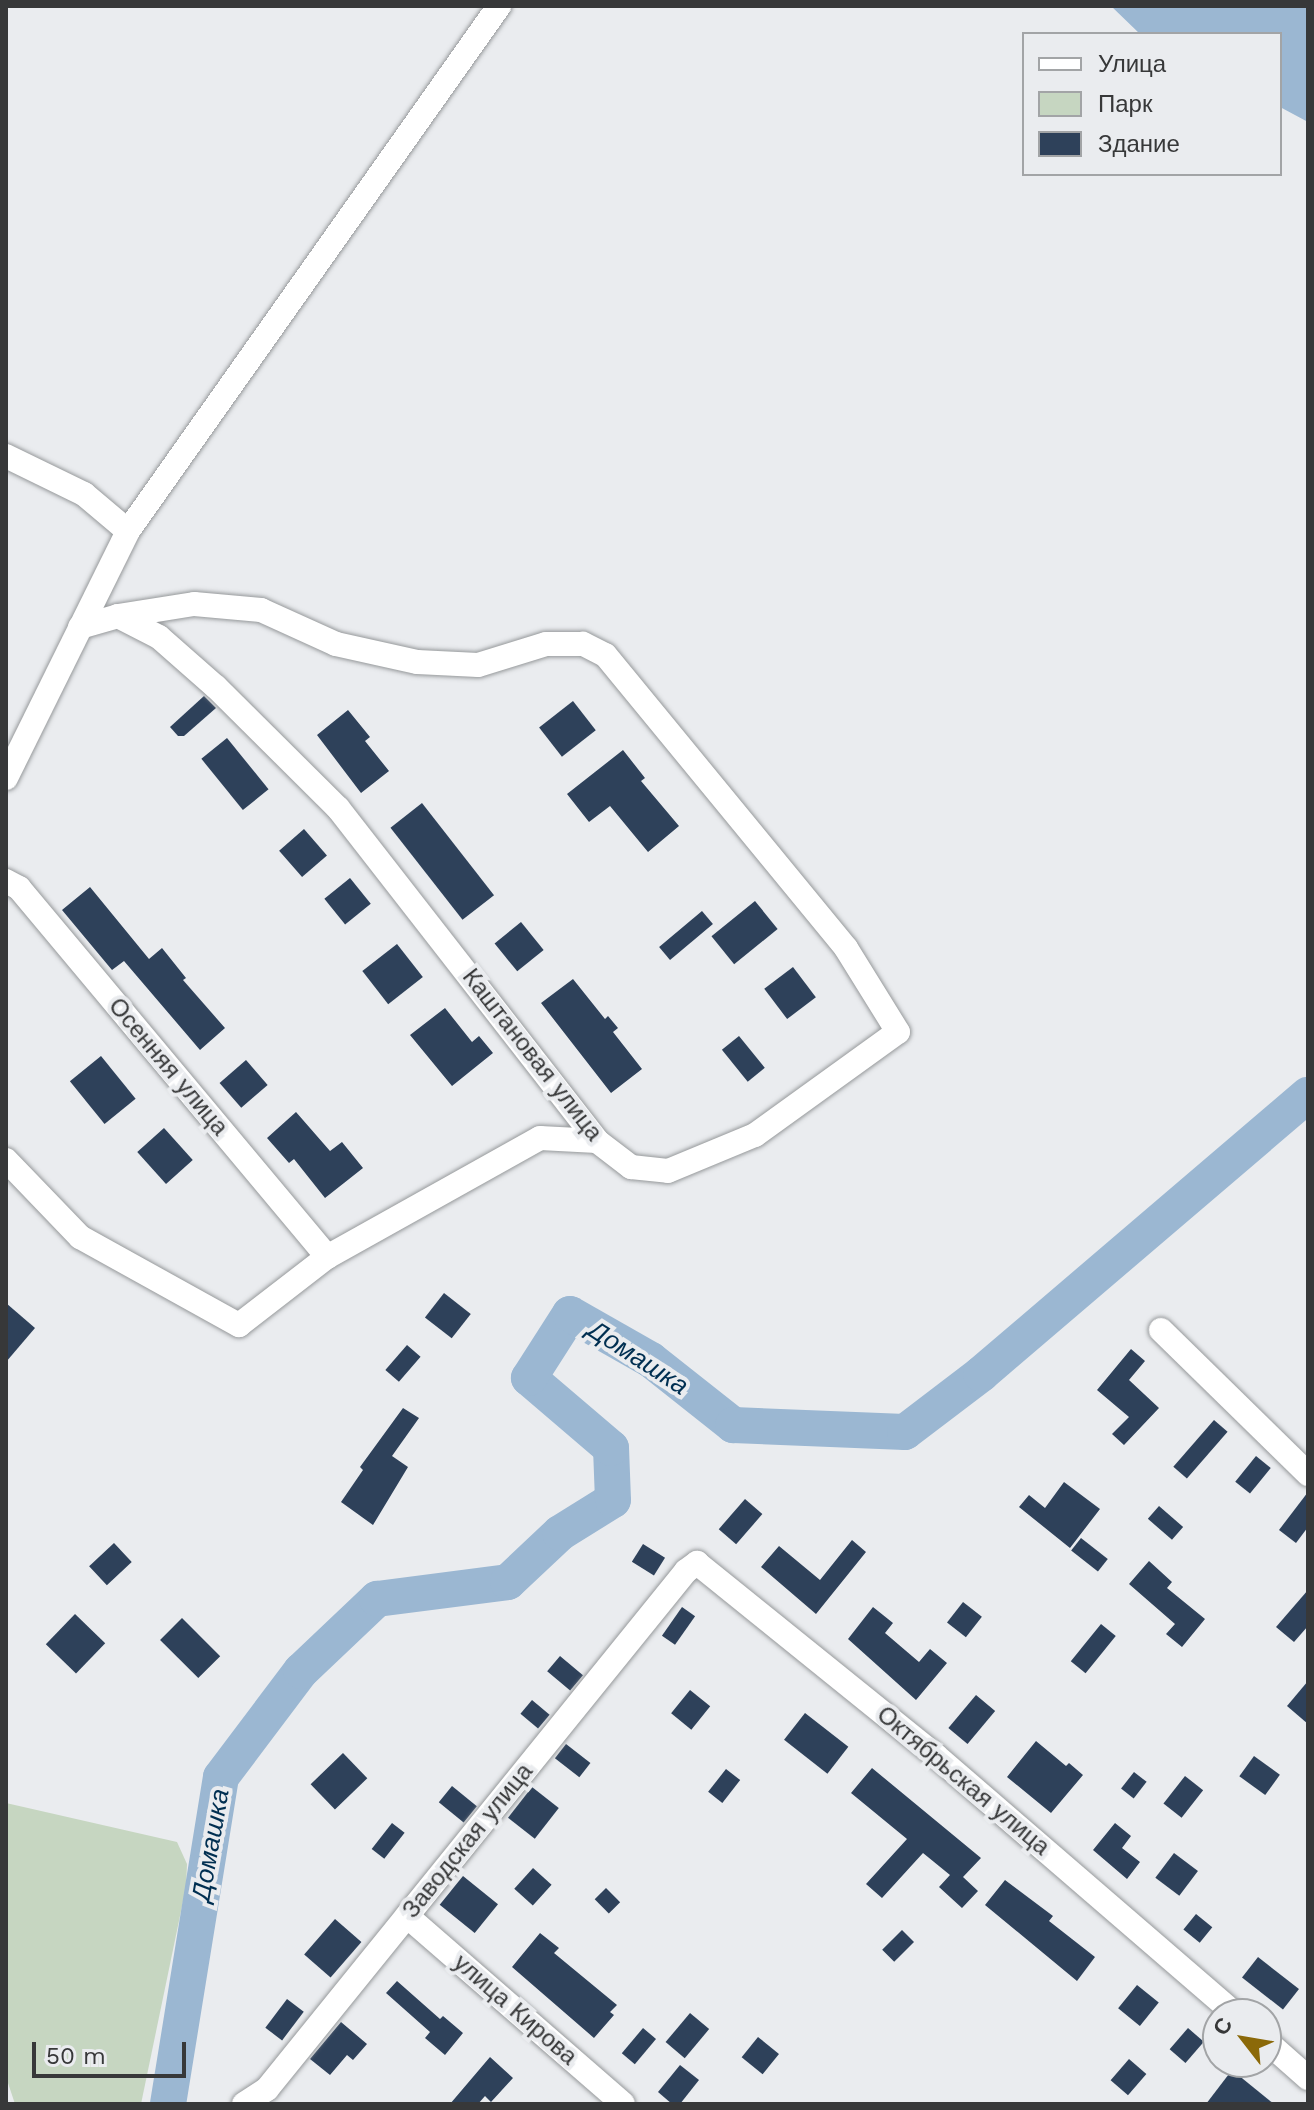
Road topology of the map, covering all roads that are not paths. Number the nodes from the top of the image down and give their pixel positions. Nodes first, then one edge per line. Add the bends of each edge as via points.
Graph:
1 (499, 6) edge
2 (6, 456) edge
3 (128, 531) junction
4 (118, 616) junction
5 (80, 627) junction
6 (6, 778) edge
7 (6, 881) edge
8 (597, 1141) junction
9 (6, 1160) edge
10 (327, 1257) junction
11 (1161, 1330) dead end
12 (1308, 1474) edge
13 (686, 1571) joint
14 (407, 1916) junction
15 (1216, 1998) edge
16 (1282, 2055) edge
17 (1308, 2078) edge
18 (244, 2104) edge
19 (623, 2104) edge

1 - 3 street
2 - 3 street via 84,494
3 - 5 street
4 - 5 street
4 - 8 street, Каштановая улица via 159,637 338,808
4 - 8 street, Каштановая улица via 194,604 261,610 336,644 417,662 478,665 546,644 583,644 605,655 846,948 898,1032 755,1135 668,1171 631,1167
5 - 6 street
7 - 10 street, Осенняя улица via 19,888
8 - 10 street via 540,1138
9 - 10 street via 80,1237 239,1325
11 - 12 street
13 - 14 street, Заводская улица
13 - 15 street, Октябрьская улица via 697,1563 936,1756
14 - 18 street, Заводская улица via 267,2089
14 - 19 street, улица Кирова
16 - 17 street

